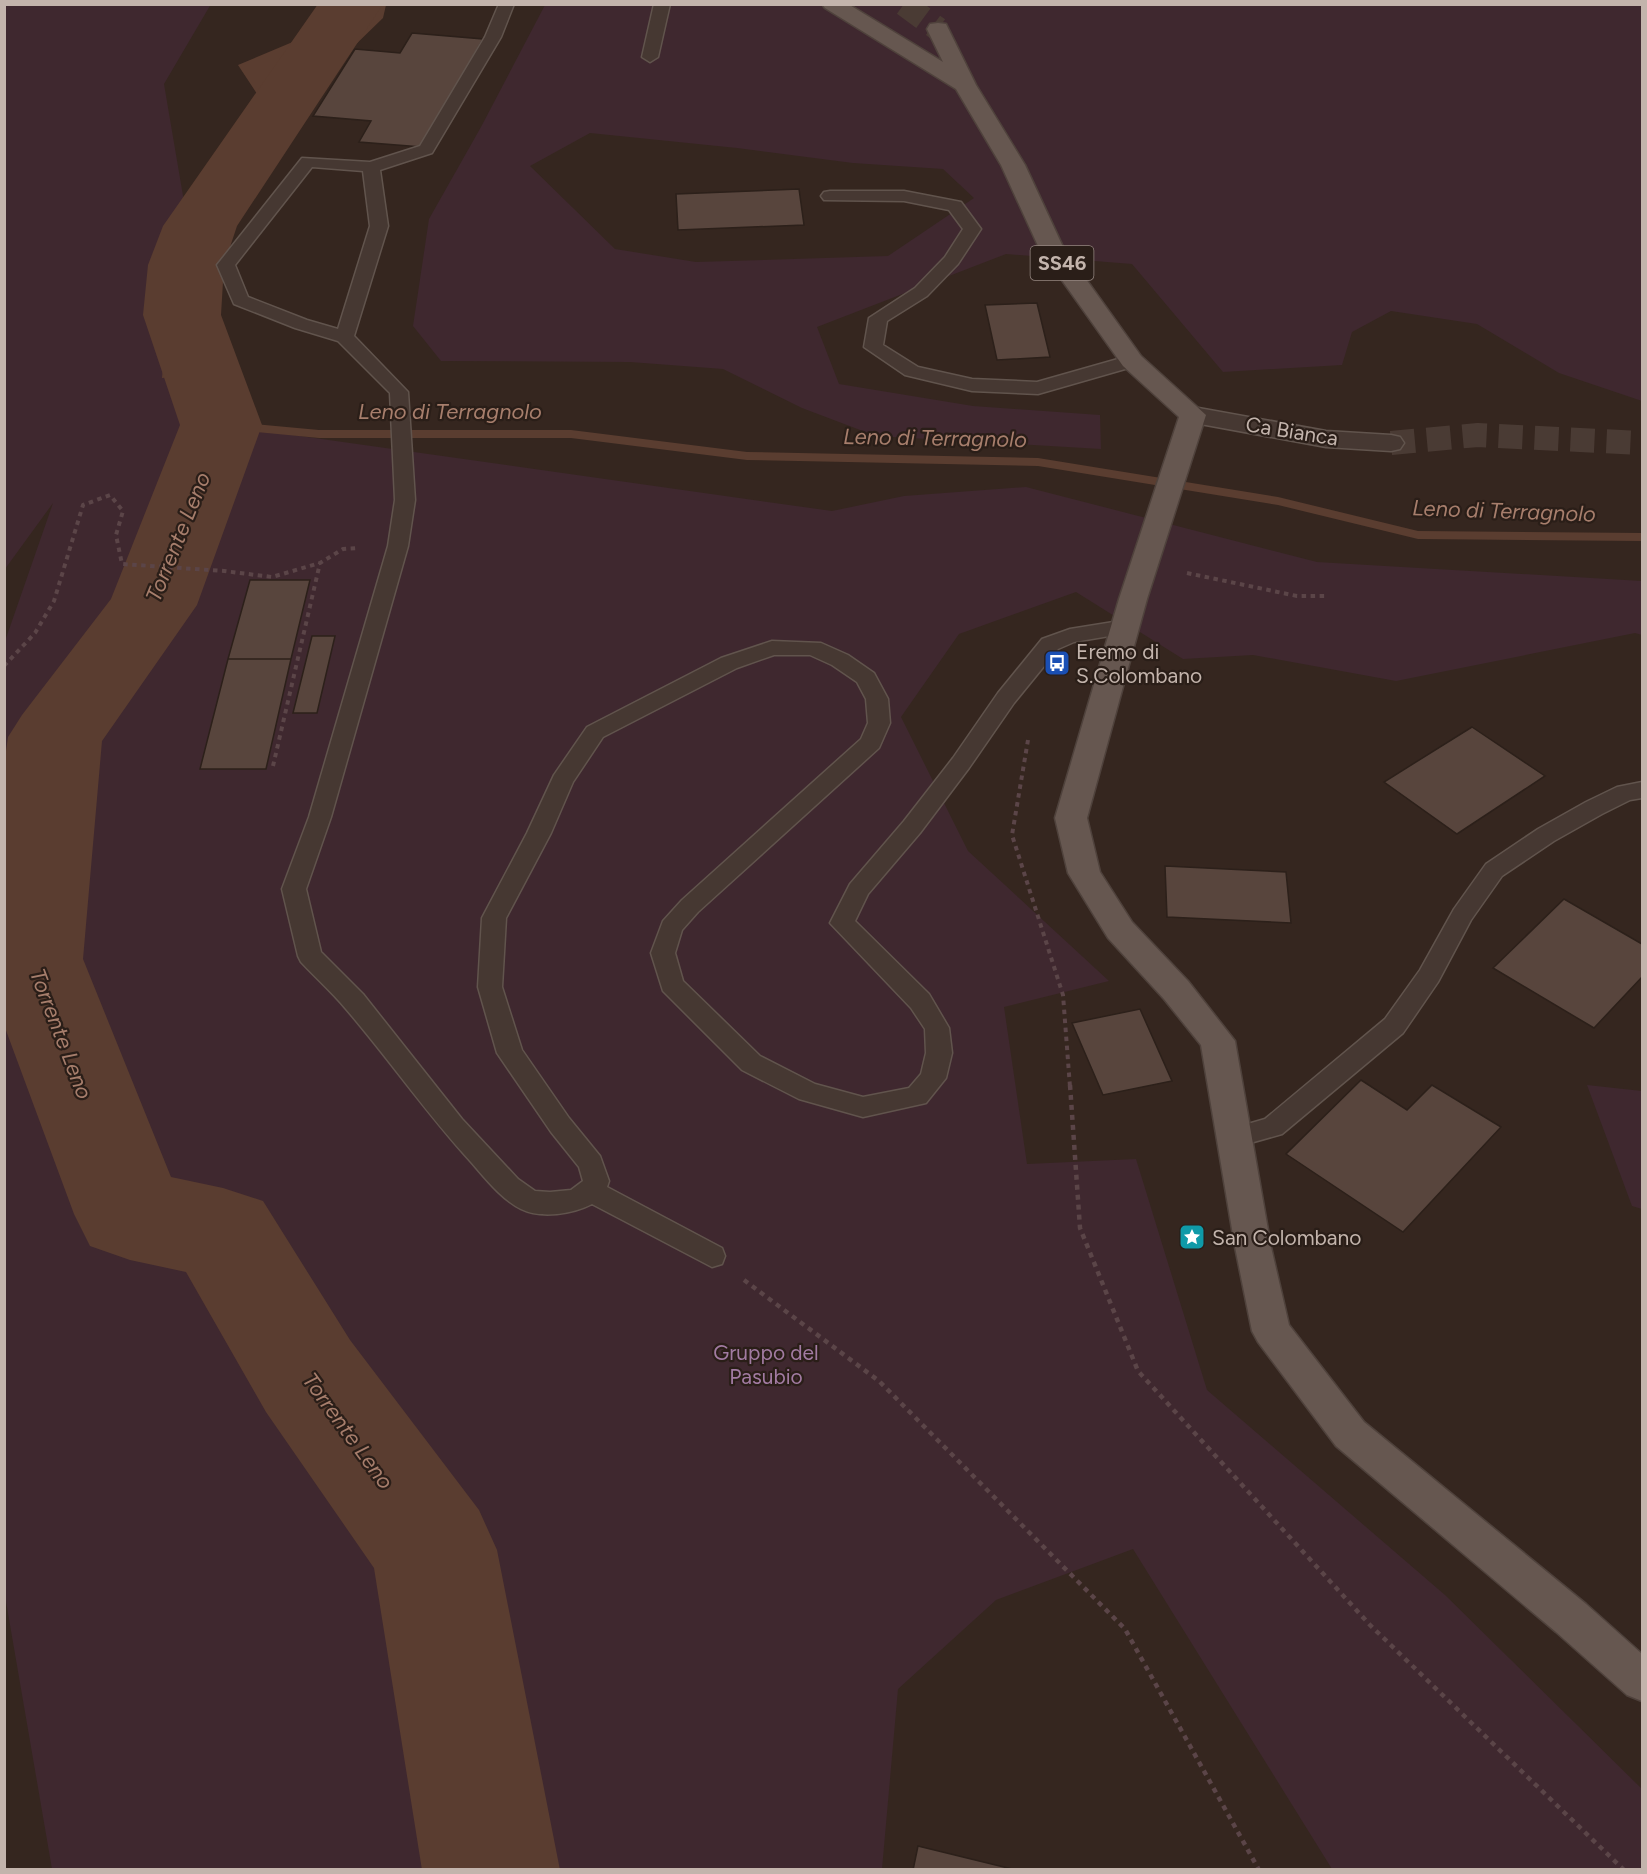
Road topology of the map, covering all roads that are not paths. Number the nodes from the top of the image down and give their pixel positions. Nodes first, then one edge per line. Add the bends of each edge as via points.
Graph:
1 (507, 4) edge
2 (663, 4) edge
3 (831, 4) edge
4 (938, 29) tunnel mouth
5 (650, 57) dead end
6 (965, 86) junction
7 (371, 167) junction
8 (830, 196) dead end
9 (345, 338) junction
10 (1132, 361) junction
11 (1189, 427) junction
12 (1391, 443) tunnel mouth
13 (1130, 613) junction
14 (1642, 790) edge
15 (1236, 1137) junction
16 (592, 1191) junction
17 (712, 1256) road end
18 (1642, 1681) edge

1 - 7 lane via 493,37 426,149
2 - 5 lane
3 - 6 main road, SS46
4 - 6 main road
6 - 10 main road, SS46 via 1013,165 1052,248
7 - 9 lane via 379,226
7 - 9 lane via 308,162 226,265 240,300
8 - 10 lane via 904,195 955,206 972,229 952,260 921,292 878,318 873,347 912,371 972,385 1038,388
9 - 16 lane via 399,392 405,500 398,546 320,817 294,889 310,956 354,1001 453,1126 509,1186 529,1201 549,1203 574,1200
10 - 11 main road, SS46
11 - 12 street, Ca Bianca
11 - 13 main road
13 - 15 main road via 1071,818 1084,873 1120,930 1218,1041
13 - 16 lane via 1050,644 912,827 858,890 842,923 920,1001 937,1028 939,1053 933,1078 917,1096 863,1107 808,1092 751,1063 672,985 663,953 671,927 690,906 871,743 879,723 877,699 866,678 813,648 772,648 729,663 595,732 562,780 494,918 490,987 510,1053 591,1163 596,1181
14 - 15 lane via 1625,793 1593,808 1494,870 1394,1026 1273,1127
15 - 18 main road via 1271,1331 1350,1434
16 - 17 lane

